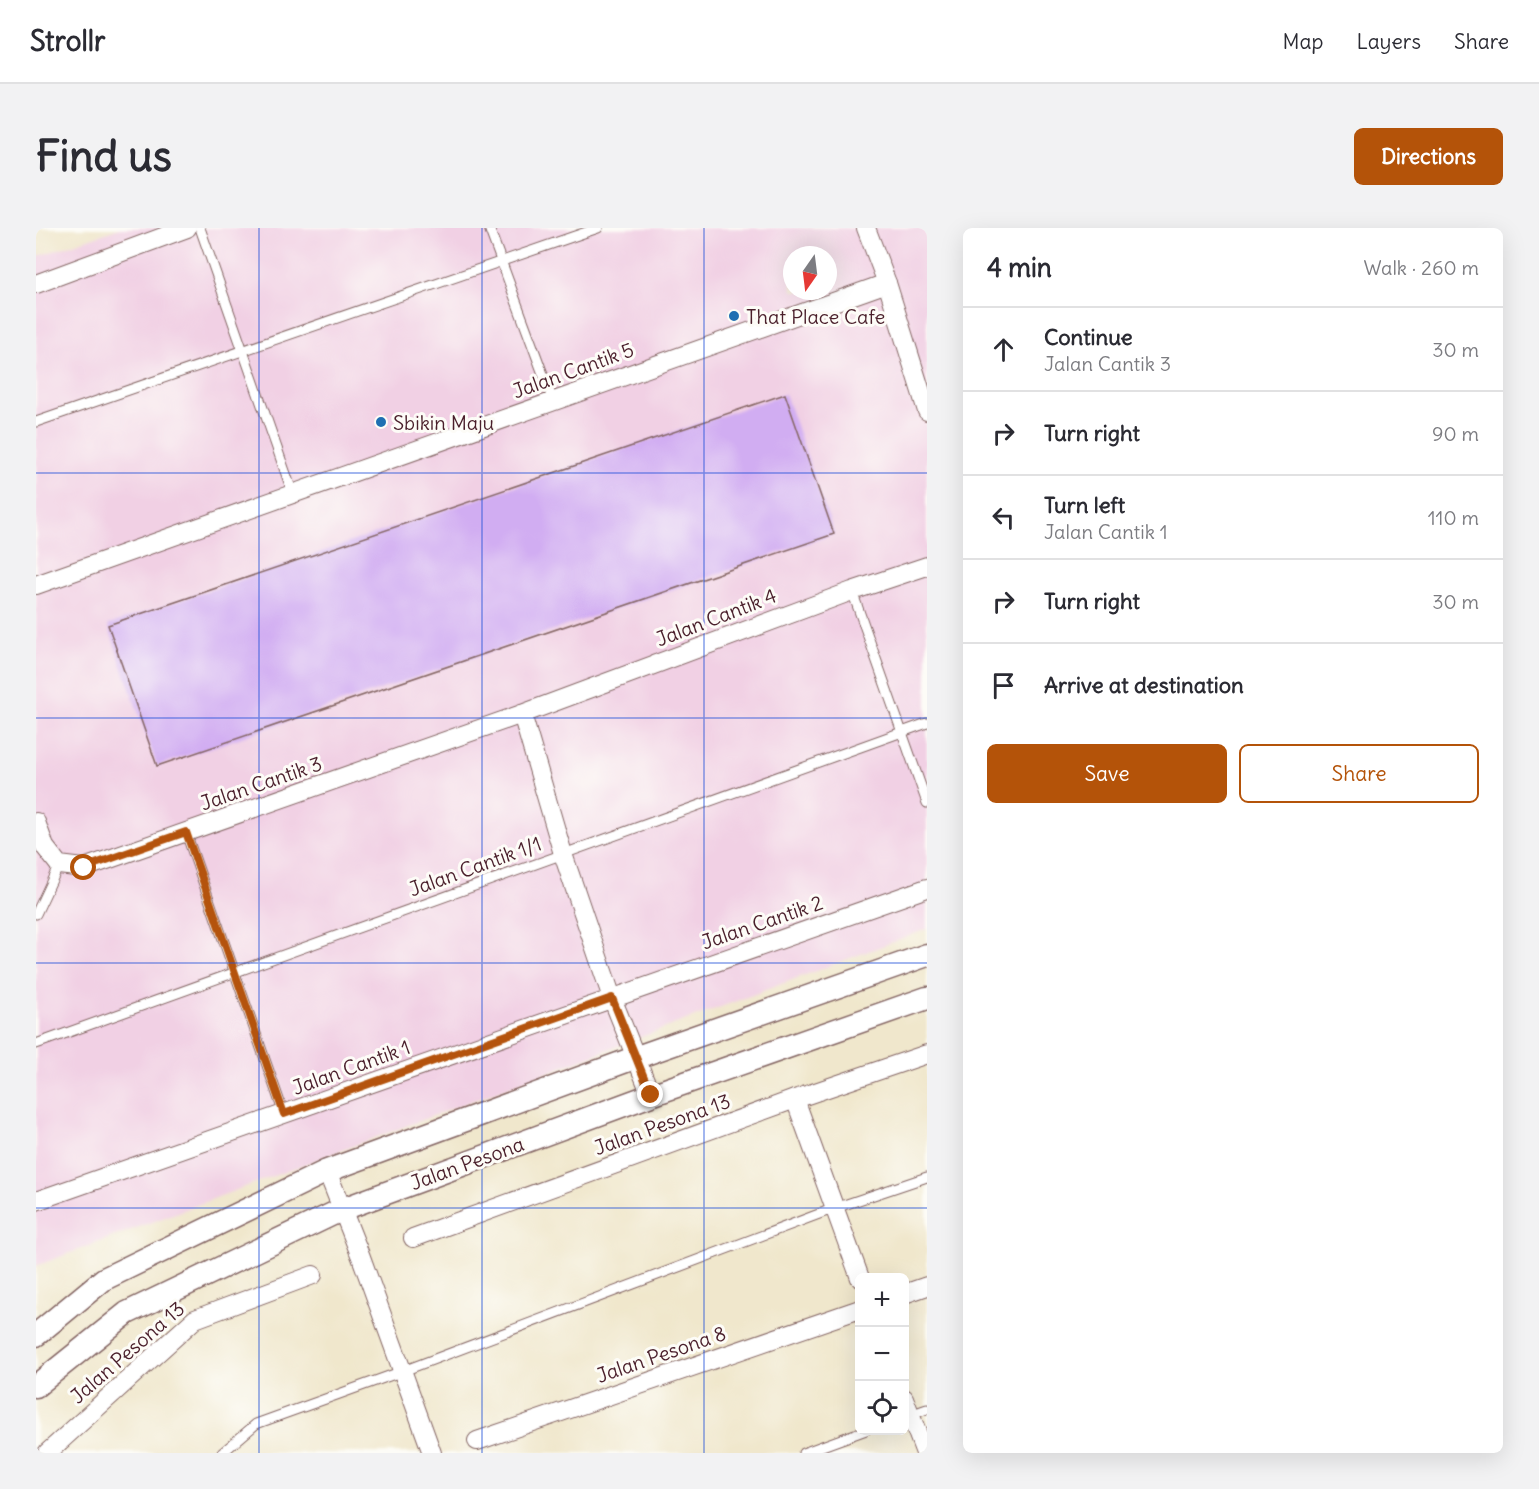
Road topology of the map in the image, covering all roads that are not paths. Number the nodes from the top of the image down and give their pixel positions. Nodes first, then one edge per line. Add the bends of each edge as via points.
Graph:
1 (187, 228) edge
2 (200, 228) edge
3 (489, 228) edge
4 (598, 228) edge
5 (866, 228) edge
6 (501, 261) junction
7 (887, 283) junction
8 (36, 284) edge
9 (243, 351) junction
10 (923, 386) edge
11 (553, 401) junction
12 (927, 411) edge
13 (36, 422) edge
14 (293, 494) junction
15 (927, 566) edge
16 (36, 585) edge
17 (852, 591) junction
18 (522, 714) junction
19 (927, 723) edge
20 (902, 732) junction
21 (927, 803) edge
22 (36, 822) edge
23 (186, 832) junction
24 (562, 854) junction
25 (59, 865) junction
26 (927, 888) edge
27 (36, 914) edge
28 (927, 955) edge
29 (235, 973) junction
30 (612, 998) junction
31 (927, 998) edge
32 (36, 1044) edge
33 (927, 1054) edge
34 (637, 1057) junction
35 (651, 1095) junction
36 (795, 1100) junction
37 (284, 1114) junction
38 (327, 1172) junction
39 (927, 1177) edge
40 (36, 1201) edge
41 (835, 1208) junction
42 (343, 1209) junction
43 (413, 1238) dead end
44 (858, 1273) edge
45 (313, 1275) dead end
46 (927, 1286) edge
47 (909, 1292) edge
48 (855, 1311) edge
49 (36, 1335) edge
50 (402, 1371) junction
51 (36, 1386) edge
52 (912, 1409) edge
53 (855, 1435) edge
54 (477, 1441) dead end
55 (47, 1453) edge
56 (222, 1453) edge
57 (432, 1453) edge
58 (803, 1453) edge
59 (925, 1453) edge

1 - 8 street
2 - 9 lane
3 - 6 lane
4 - 6 lane
5 - 7 street
6 - 9 lane
6 - 11 lane
7 - 10 street
7 - 11 street, Jalan Cantik 5
9 - 13 lane
9 - 14 lane
10 - 12 street
11 - 14 street, Jalan Cantik 5
14 - 16 street, Jalan Cantik 5
15 - 17 street, Jalan Cantik 4
17 - 18 street, Jalan Cantik 4
17 - 20 lane
18 - 23 street, Jalan Cantik 3
18 - 24 street
19 - 20 lane, Jalan Cantik 1/1
20 - 21 lane
20 - 24 lane, Jalan Cantik 1/1
22 - 25 street via 45,847
23 - 25 street, Jalan Cantik 3 via 84,868
23 - 29 lane
24 - 29 lane, Jalan Cantik 1/1
24 - 30 street
25 - 27 lane
26 - 30 street, Jalan Cantik 2
28 - 34 street, Jalan Pesona
29 - 32 lane, Jalan Cantik 1/1
29 - 37 lane
30 - 34 street
30 - 37 street, Jalan Cantik 1
31 - 35 street, Jalan Pesona
33 - 36 street, Jalan Pesona 13
34 - 35 street
34 - 38 street, Jalan Pesona
35 - 42 street, Jalan Pesona
36 - 41 street
36 - 43 street, Jalan Pesona 13
37 - 40 street, Jalan Cantik 1
38 - 42 street
38 - 49 street, Jalan Pesona via 104,1279
39 - 41 lane
41 - 44 street
41 - 50 lane
42 - 50 street
42 - 51 street, Jalan Pesona via 126,1313
45 - 55 street, Jalan Pesona 13 via 195,1319
46 - 47 street
48 - 54 street, Jalan Pesona 8
50 - 56 lane via 255,1424
50 - 57 street
52 - 59 street
53 - 58 lane

